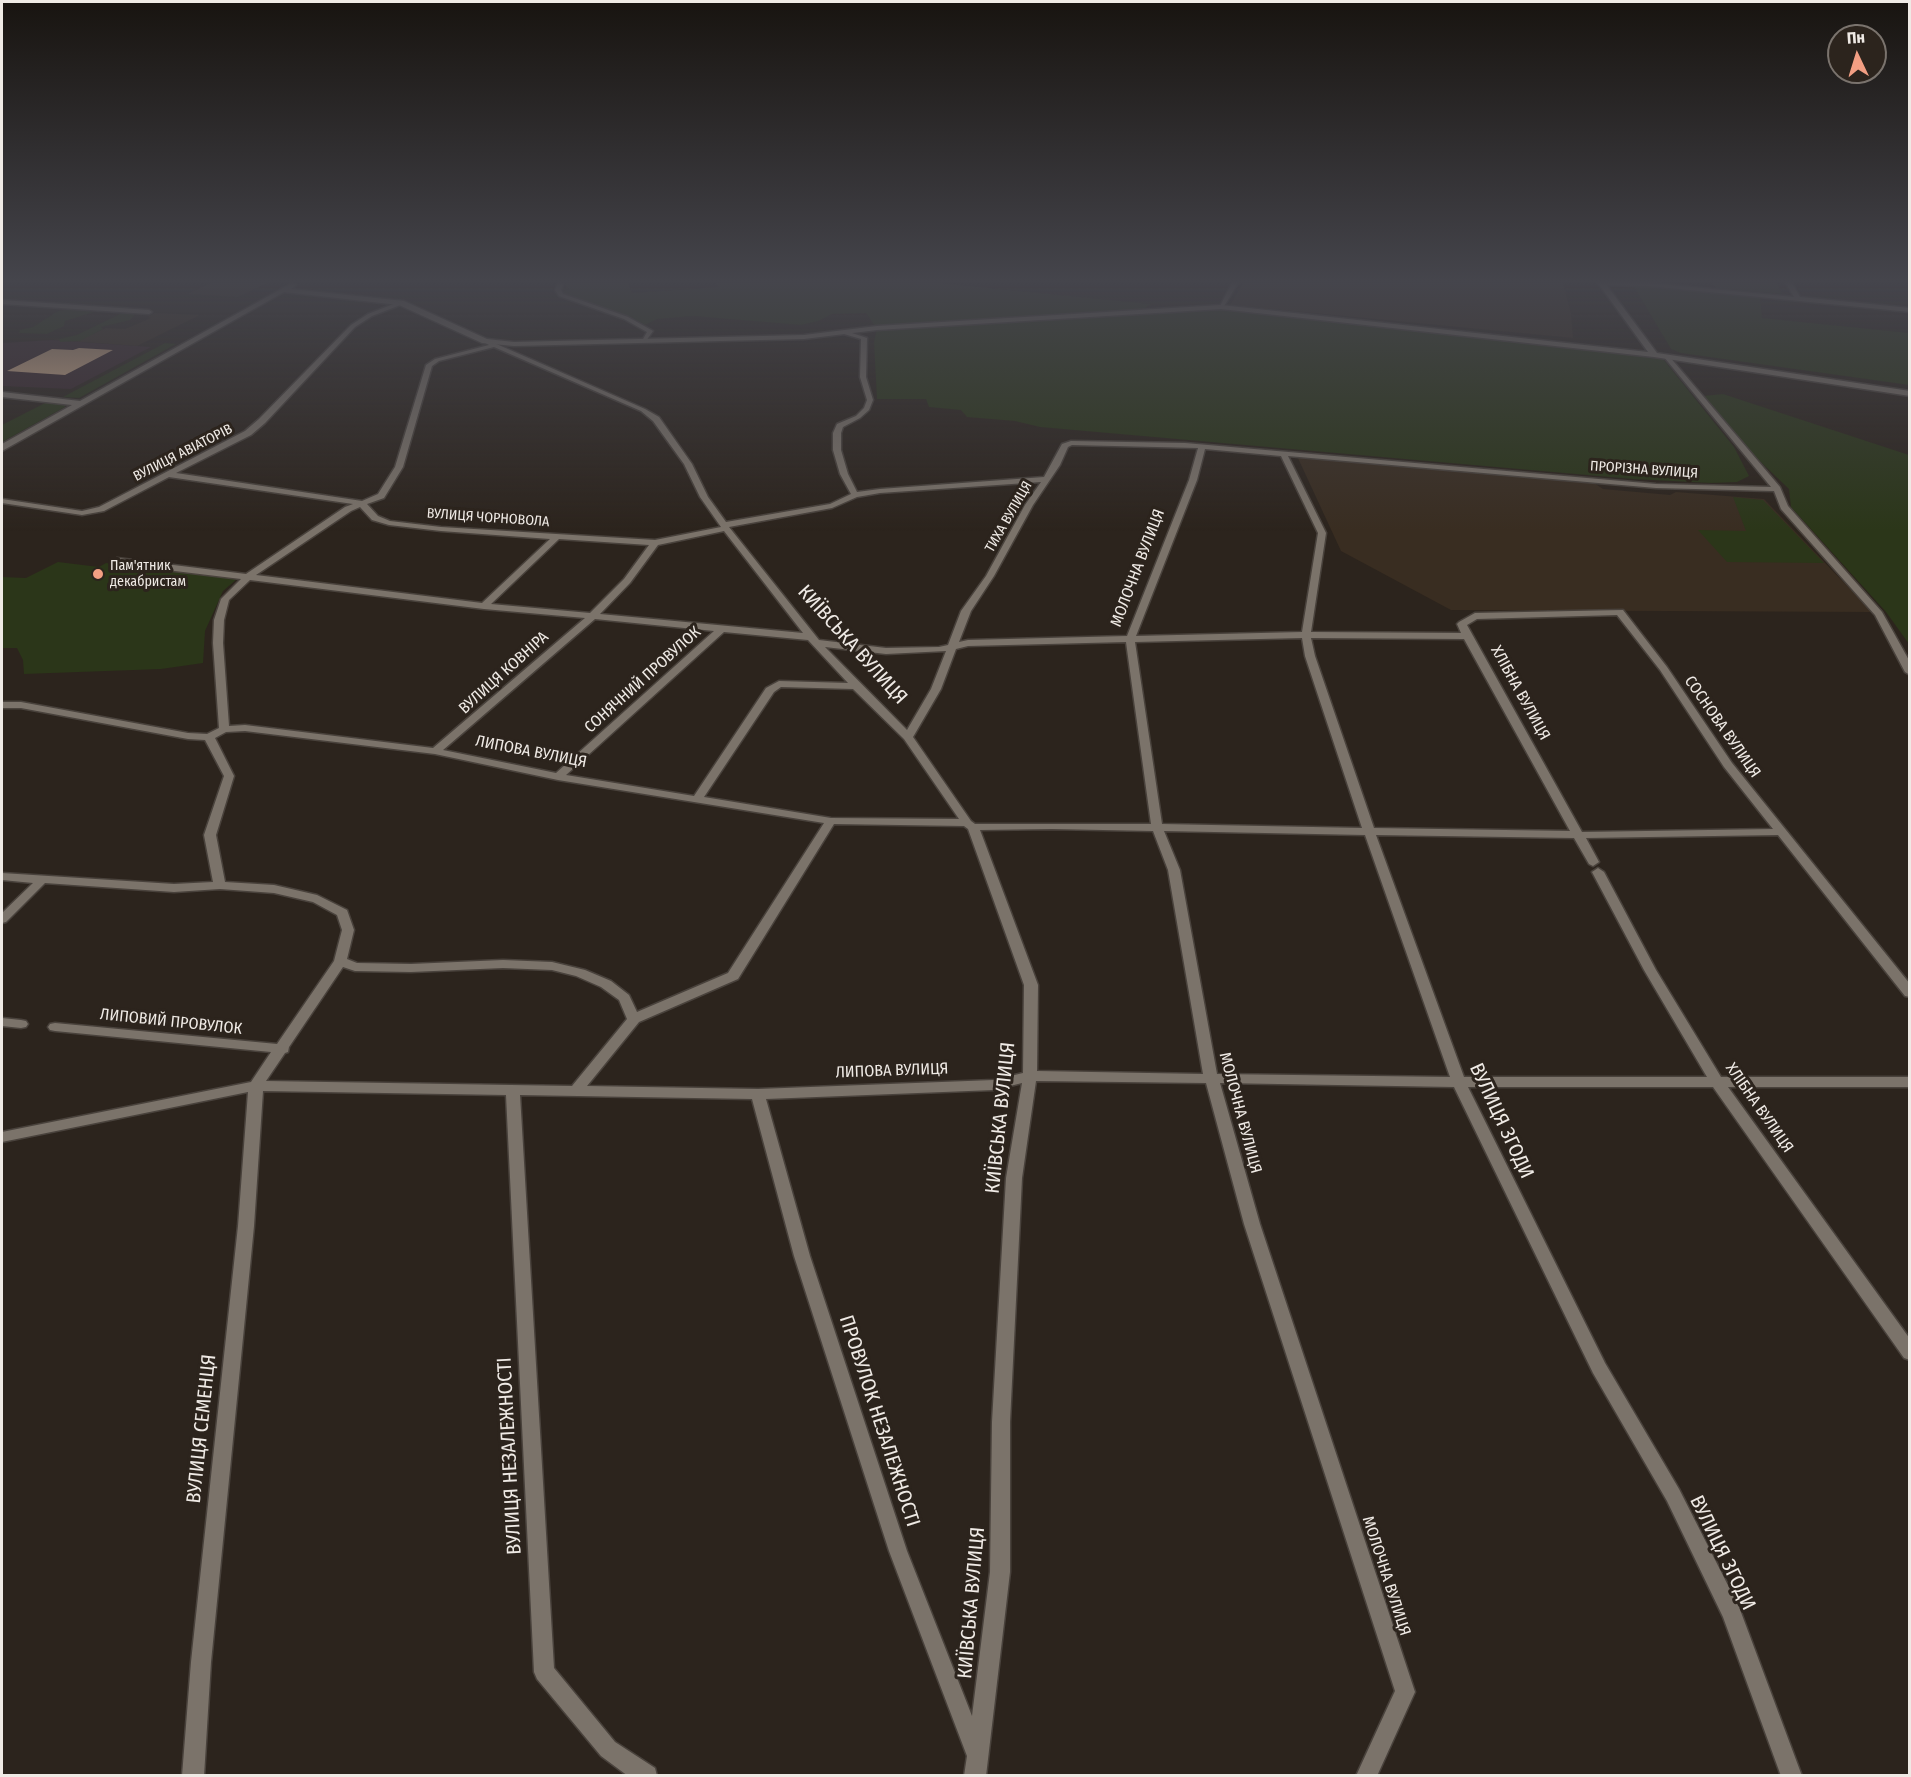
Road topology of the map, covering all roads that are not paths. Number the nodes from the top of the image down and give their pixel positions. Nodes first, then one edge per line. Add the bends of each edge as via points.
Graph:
1 (145, 366) edge
2 (315, 366) edge
3 (429, 366) edge
4 (544, 366) edge
5 (863, 366) edge
6 (1674, 366) edge
7 (1726, 366) edge
8 (2, 394) edge
9 (1910, 394) edge
10 (78, 403) junction
11 (1202, 447) junction
12 (2, 448) edge
13 (1283, 453) junction
14 (167, 474) junction
15 (1046, 479) junction
16 (1777, 489) junction
17 (855, 495) junction
18 (2, 501) edge
19 (361, 503) junction
20 (725, 527) junction
21 (556, 537) junction
22 (655, 543) junction
23 (117, 561) dead end
24 (248, 577) junction
25 (484, 606) junction
26 (592, 616) junction
27 (721, 629) junction
28 (1306, 635) junction
29 (1467, 636) junction
30 (815, 640) junction
31 (1130, 640) junction
32 (953, 647) junction
33 (1910, 672) edge
34 (856, 686) junction
35 (2, 705) edge
36 (224, 729) junction
37 (209, 736) junction
38 (908, 737) junction
39 (435, 751) junction
40 (558, 777) junction
41 (697, 800) junction
42 (831, 821) junction
43 (970, 825) junction
44 (1158, 828) junction
45 (1370, 831) junction
46 (1780, 832) junction
47 (1579, 835) junction
48 (2, 877) edge
49 (43, 879) junction
50 (220, 885) junction
51 (2, 919) edge
52 (340, 961) junction
53 (1910, 993) edge
54 (633, 1019) junction
55 (2, 1022) edge
56 (21, 1024) dead end
57 (55, 1027) dead end
58 (283, 1049) junction
59 (1030, 1076) junction
60 (1211, 1077) junction
61 (1716, 1081) junction
62 (1459, 1082) junction
63 (1910, 1082) edge
64 (256, 1086) junction
65 (513, 1091) junction
66 (576, 1091) junction
67 (758, 1094) junction
68 (2, 1137) edge
69 (1910, 1353) edge
70 (977, 1755) junction
71 (193, 1776) edge
72 (647, 1776) edge
73 (975, 1776) edge
74 (1366, 1776) edge
75 (1792, 1776) edge

1 - 10 street
2 - 14 street, ВУЛИЦЯ АВІАТОРІВ via 248,433
3 - 19 street via 399,467 381,496
4 - 20 street, КИЇВСЬКА ВУЛИЦЯ via 656,419
5 - 17 street via 870,400 867,409 840,426 837,433 837,450
6 - 16 street
7 - 9 street, КИЇВСЬКА ВУЛИЦЯ
8 - 10 street
10 - 12 street
11 - 13 street, ПРОРІЗНА ВУЛИЦЯ
11 - 15 street, ПРОРІЗНА ВУЛИЦЯ via 1080,441 1065,446
11 - 31 street, МОЛОЧНА ВУЛИЦЯ
13 - 16 street, ПРОРІЗНА ВУЛИЦЯ via 1656,486
13 - 28 street, ВУЛИЦЯ ЗГОДИ via 1322,533
14 - 18 street, ВУЛИЦЯ АВІАТОРІВ via 82,513
14 - 19 street, ВУЛИЦЯ ЧОРНОВОЛА
15 - 17 street, ТИХА ВУЛИЦЯ
15 - 32 street, ТИХА ВУЛИЦЯ via 966,612
16 - 33 street via 1784,507 1879,614
17 - 20 street, ТИХА ВУЛИЦЯ via 832,506
19 - 21 street, ВУЛИЦЯ ЧОРНОВОЛА via 375,518 389,523
19 - 24 street
20 - 22 street
20 - 30 street, КИЇВСЬКА ВУЛИЦЯ
21 - 22 street
21 - 25 street, ВУЛИЦЯ ЧОРНОВОЛА
22 - 26 street via 627,581
23 - 24 street
24 - 25 street
24 - 36 street via 225,599 219,634
25 - 26 street
26 - 27 street
26 - 39 street, ВУЛИЦЯ КОВНІРА
27 - 30 street
27 - 40 street, СОНЯЧНИЙ ПРОВУЛОК
28 - 29 street
28 - 31 street
28 - 45 street, ВУЛИЦЯ ЗГОДИ
29 - 46 street, СОСНОВА ВУЛИЦЯ via 1462,624 1475,616 1620,612
29 - 47 street, ХЛІБНА ВУЛИЦЯ
30 - 32 street via 886,651
30 - 34 street, КИЇВСЬКА ВУЛИЦЯ
31 - 32 street via 968,643
31 - 44 street, МОЛОЧНА ВУЛИЦЯ
32 - 38 street, ТИХА ВУЛИЦЯ via 936,689
34 - 38 street, КИЇВСЬКА ВУЛИЦЯ
34 - 41 street via 778,684 770,690
35 - 37 street, ЛИПОВА ВУЛИЦЯ via 21,705 188,736
36 - 37 street, ЛИПОВА ВУЛИЦЯ
36 - 39 street, ЛИПОВА ВУЛИЦЯ via 244,728
37 - 50 street via 229,776 210,835
38 - 43 street, КИЇВСЬКА ВУЛИЦЯ
39 - 40 street, ЛИПОВА ВУЛИЦЯ
40 - 41 street, ЛИПОВА ВУЛИЦЯ
41 - 42 street, ЛИПОВА ВУЛИЦЯ
42 - 43 street, ЛИПОВА ВУЛИЦЯ
42 - 54 street via 733,976
43 - 44 street, ЛИПОВА ВУЛИЦЯ
43 - 59 street, КИЇВСЬКА ВУЛИЦЯ via 1031,985
44 - 45 street, ЛИПОВА ВУЛИЦЯ
44 - 60 street, МОЛОЧНА ВУЛИЦЯ via 1174,870
45 - 47 street, ЛИПОВА ВУЛИЦЯ
45 - 62 street, ВУЛИЦЯ ЗГОДИ
46 - 47 street, ЛИПОВА ВУЛИЦЯ
46 - 53 street, СОСНОВА ВУЛИЦЯ
47 - 61 street, ХЛІБНА ВУЛИЦЯ via 1650,970
48 - 49 street
49 - 50 street via 174,888
49 - 51 street
50 - 52 street via 285,891 317,899 343,914 348,930
52 - 54 street via 375,969 552,966 606,984 624,998
52 - 58 street
54 - 66 street
55 - 56 street
57 - 58 street, ЛИПОВИЙ ПРОВУЛОК
58 - 64 street
59 - 60 street, ЛИПОВА ВУЛИЦЯ
59 - 67 street, ЛИПОВА ВУЛИЦЯ via 994,1085
59 - 70 street, КИЇВСЬКА ВУЛИЦЯ via 1014,1178 1001,1422 1000,1572
60 - 62 street, ЛИПОВА ВУЛИЦЯ
60 - 74 street, МОЛОЧНА ВУЛИЦЯ via 1252,1224 1405,1692
61 - 62 street, ЛИПОВА ВУЛИЦЯ
61 - 63 street, ЛИПОВА ВУЛИЦЯ
61 - 69 street, ХЛІБНА ВУЛИЦЯ
62 - 75 street, ВУЛИЦЯ ЗГОДИ via 1599,1368 1673,1495 1732,1614
64 - 65 street, ЛИПОВА ВУЛИЦЯ
64 - 68 street, ЛИПОВА ВУЛИЦЯ
64 - 71 street, ВУЛИЦЯ СЕМЕНЦЯ
65 - 66 street, ЛИПОВА ВУЛИЦЯ
65 - 72 street, ВУЛИЦЯ НЕЗАЛЕЖНОСТІ via 544,1672 608,1749
66 - 67 street, ЛИПОВА ВУЛИЦЯ
67 - 70 street, ПРОВУЛОК НЕЗАЛЕЖНОСТІ via 802,1256 894,1540
70 - 73 street, КИЇВСЬКА ВУЛИЦЯ

